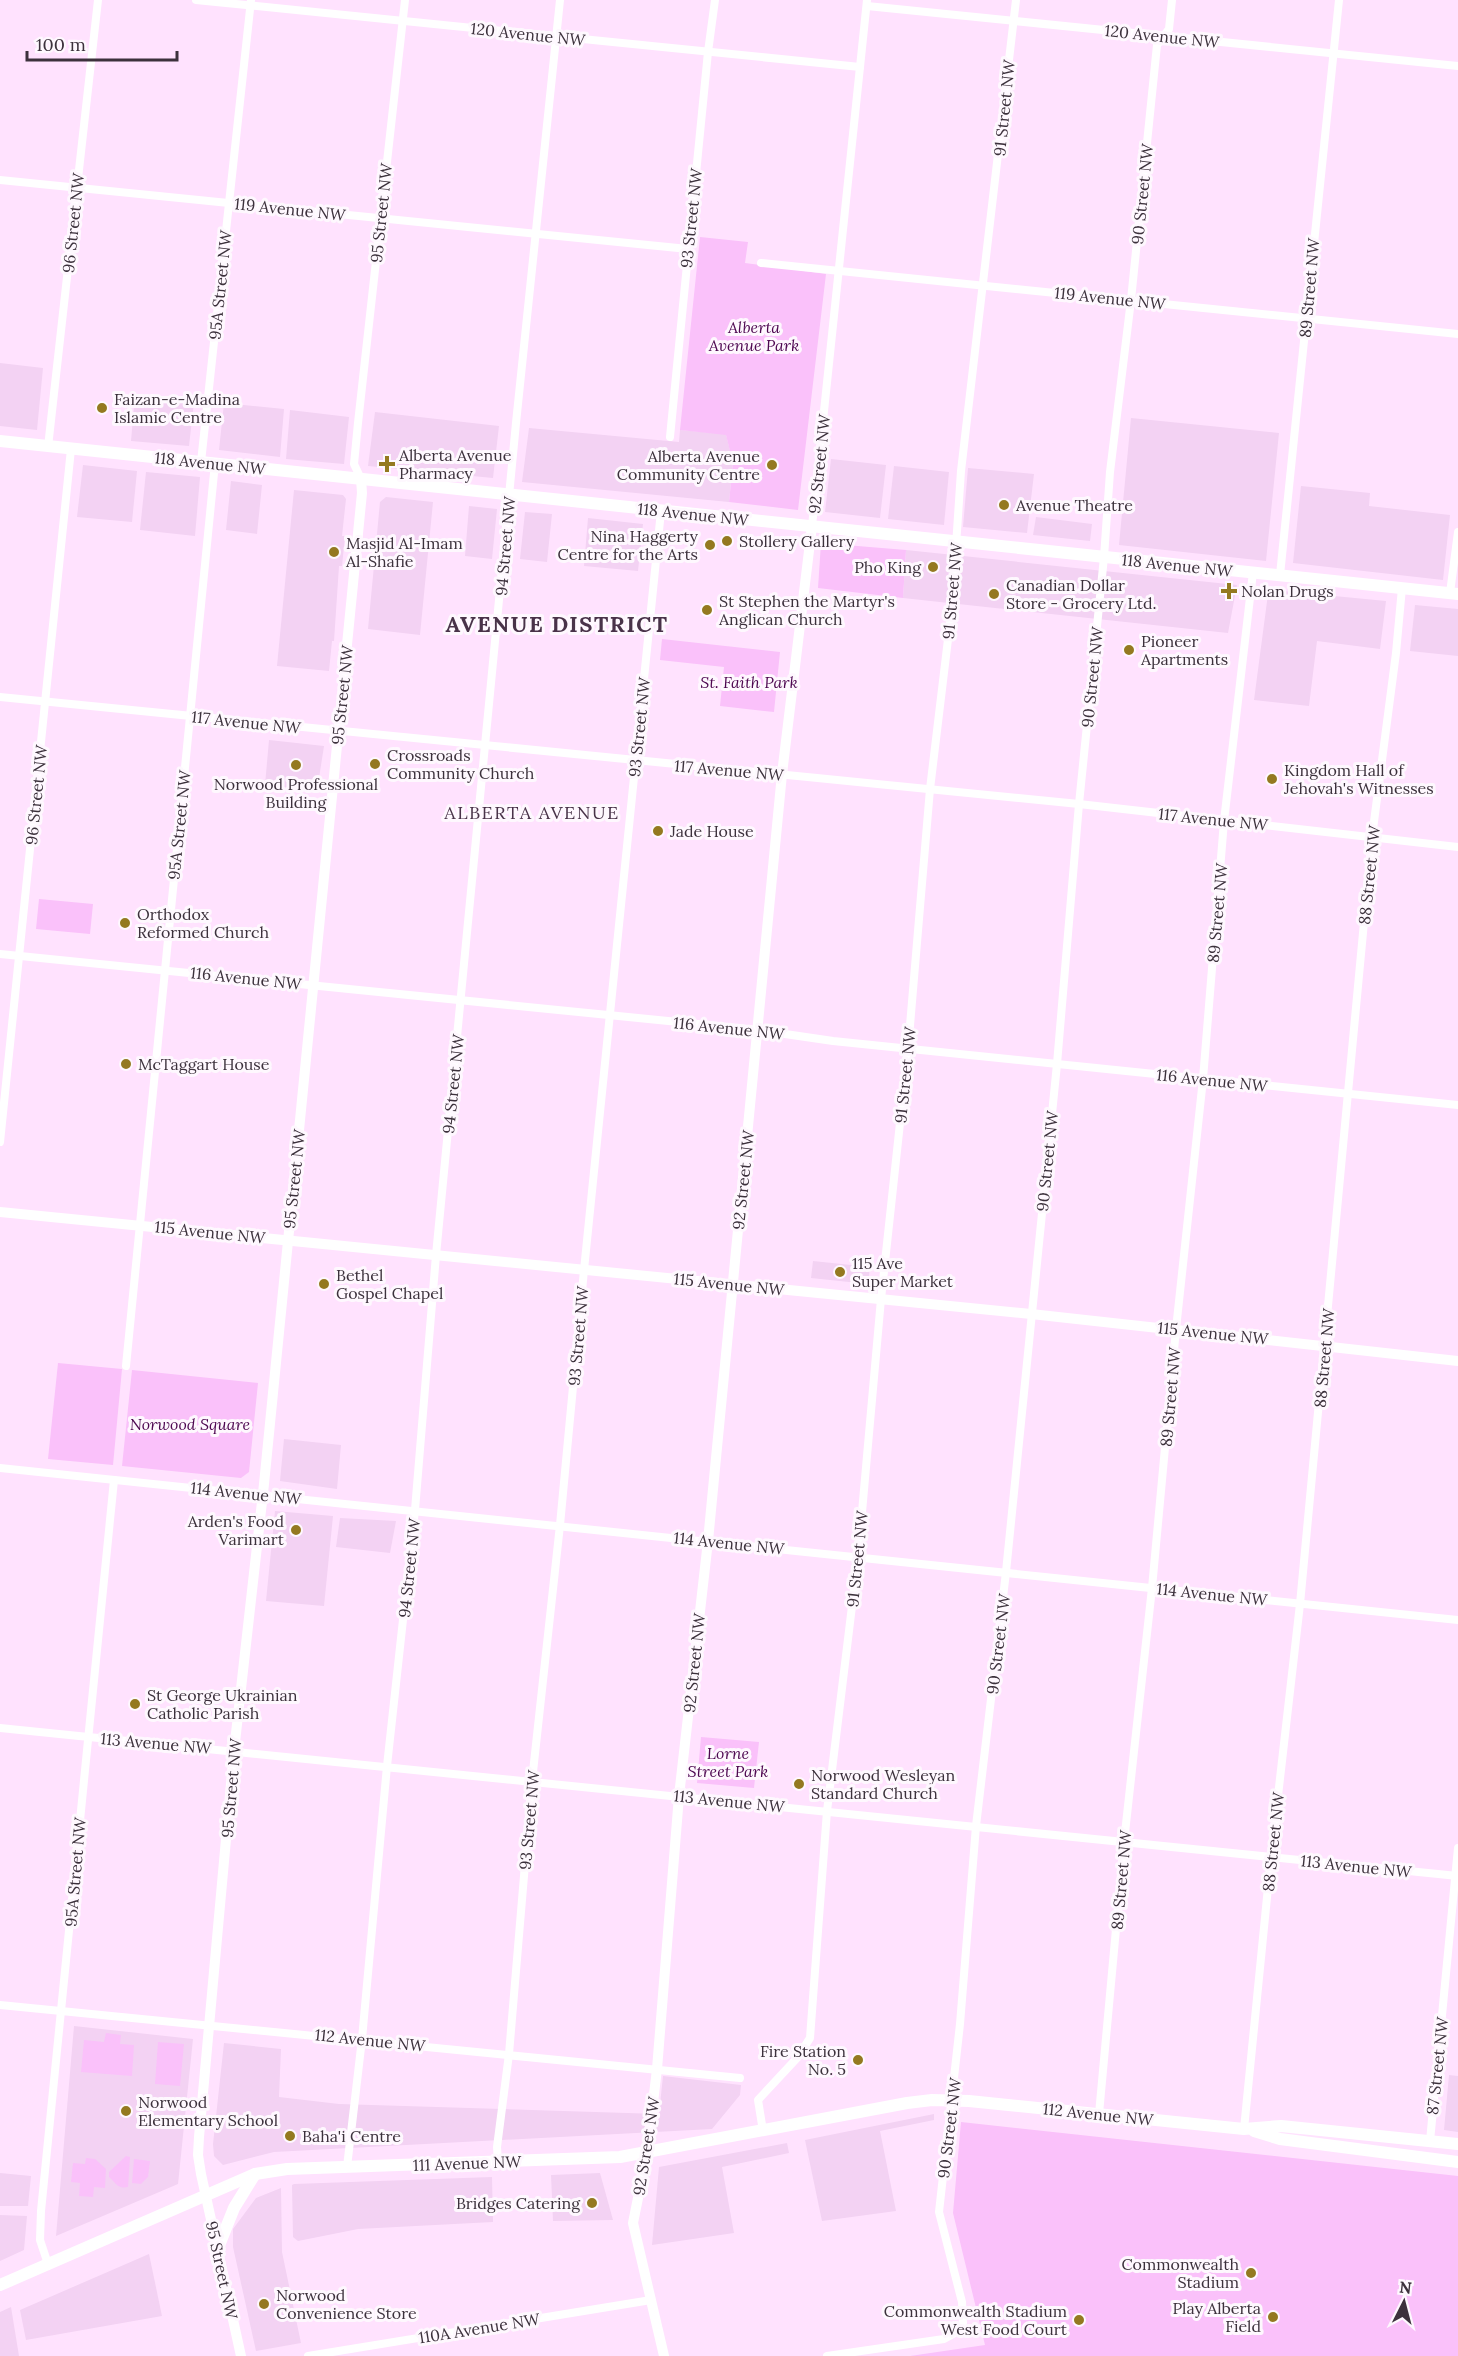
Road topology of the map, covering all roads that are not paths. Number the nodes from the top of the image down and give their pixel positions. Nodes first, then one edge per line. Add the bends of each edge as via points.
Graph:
1 (98, 0) edge
2 (196, 0) edge
3 (405, 0) edge
4 (560, 0) edge
5 (715, 0) edge
6 (1016, 0) edge
7 (1172, 0) edge
8 (1339, 0) edge
9 (251, 3) edge
10 (867, 3) edge
11 (1014, 20) junction
12 (403, 21) junction
13 (556, 37) junction
14 (1163, 37) junction
15 (708, 52) junction
16 (1333, 53) junction
17 (1458, 66) edge
18 (860, 67) junction
19 (0, 180) edge
20 (78, 184) junction
21 (229, 203) junction
22 (380, 219) junction
23 (536, 234) junction
24 (688, 249) junction
25 (761, 263) dead end
26 (838, 270) junction
27 (985, 285) junction
28 (1131, 300) junction
29 (1306, 318) junction
30 (1458, 334) edge
31 (670, 437) dead end
32 (0, 441) edge
33 (48, 447) junction
34 (70, 449) junction
35 (201, 462) junction
36 (215, 463) junction
37 (361, 479) junction
38 (510, 495) junction
39 (662, 511) junction
40 (812, 526) junction
41 (1458, 532) edge
42 (957, 542) junction
43 (1104, 557) junction
44 (1253, 573) junction
45 (1280, 575) junction
46 (1402, 588) junction
47 (1454, 594) edge
48 (0, 697) edge
49 (46, 702) junction
50 (190, 716) junction
51 (339, 731) junction
52 (486, 746) junction
53 (635, 761) junction
54 (782, 774) junction
55 (930, 789) junction
56 (1079, 804) junction
57 (1224, 821) junction
58 (1372, 837) junction
59 (1458, 847) edge
60 (0, 954) edge
61 (19, 956) junction
62 (165, 970) junction
63 (314, 985) junction
64 (461, 1000) junction
65 (610, 1015) junction
66 (758, 1030) junction
67 (908, 1049) junction
68 (1057, 1064) junction
69 (1203, 1079) junction
70 (1349, 1094) junction
71 (1458, 1105) edge
72 (0, 1142) edge
73 (0, 1212) edge
74 (140, 1226) junction
75 (288, 1240) junction
76 (436, 1255) junction
77 (584, 1270) junction
78 (733, 1284) junction
79 (881, 1299) junction
80 (1031, 1314) junction
81 (1176, 1329) junction
82 (1325, 1345) junction
83 (1458, 1360) edge
84 (126, 1366) dead end
85 (0, 1468) edge
86 (114, 1480) junction
87 (263, 1495) junction
88 (415, 1510) junction
89 (560, 1525) junction
90 (708, 1541) junction
91 (858, 1557) junction
92 (1006, 1572) junction
93 (1152, 1588) junction
94 (1300, 1604) junction
95 (1458, 1620) edge
96 (0, 1728) edge
97 (87, 1737) junction
98 (234, 1750) junction
99 (387, 1766) junction
100 (532, 1781) junction
101 (679, 1796) junction
102 (826, 1811) junction
103 (976, 1827) junction
104 (1124, 1842) junction
105 (1458, 1848) edge
106 (1271, 1857) junction
107 (1456, 1876) edge
108 (0, 2005) edge
109 (62, 2011) junction
110 (210, 2026) junction
111 (362, 2039) junction
112 (509, 2054) junction
113 (657, 2069) junction
114 (740, 2078) dead end
115 (952, 2100) junction
116 (1100, 2114) junction
117 (1244, 2128) junction
118 (764, 2131) junction
119 (1430, 2141) junction
120 (1458, 2144) edge
121 (647, 2153) junction
122 (498, 2162) junction
123 (1458, 2162) edge
124 (347, 2167) junction
125 (255, 2174) junction
126 (206, 2195) junction
127 (218, 2248) junction
128 (48, 2264) junction
129 (0, 2285) edge
130 (651, 2300) junction
131 (241, 2356) edge
132 (308, 2356) edge
133 (664, 2356) edge
134 (827, 2356) edge

1 - 20 street, 96 Street NW
2 - 9 street, 120 Avenue NW
3 - 12 street, 95 Street NW
4 - 13 street, 94 Street NW
5 - 15 street, 93 Street NW
6 - 11 street, 91 Street NW
7 - 14 street, 90 Street NW via 1169,29
8 - 16 street, 89 Street NW
9 - 12 street, 120 Avenue NW
9 - 21 street, 95A Street NW
10 - 11 street, 120 Avenue NW
10 - 18 street, 92 Street NW
11 - 14 street, 120 Avenue NW
11 - 27 street, 91 Street NW
12 - 13 street, 120 Avenue NW
12 - 22 street, 95 Street NW
13 - 15 street, 120 Avenue NW
13 - 23 street, 94 Street NW
14 - 16 street, 120 Avenue NW
14 - 28 street, 90 Street NW via 1156,45
15 - 18 street, 120 Avenue NW
15 - 24 street, 93 Street NW
16 - 17 street, 120 Avenue NW
16 - 29 street, 89 Street NW
18 - 26 street, 92 Street NW
19 - 20 street, 119 Avenue NW
20 - 21 street, 119 Avenue NW
20 - 33 street, 96 Street NW
21 - 22 street, 119 Avenue NW
21 - 35 street, 95A Street NW
22 - 23 street, 119 Avenue NW
22 - 37 street, 95 Street NW via 354,464
23 - 24 street, 119 Avenue NW
23 - 38 street, 94 Street NW
24 - 31 street, 93 Street NW
25 - 26 street, 119 Avenue NW
26 - 27 street, 119 Avenue NW
26 - 40 street, 92 Street NW
27 - 28 street, 119 Avenue NW
27 - 42 street, 91 Street NW
28 - 29 street, 119 Avenue NW
28 - 43 street, 90 Street NW
29 - 30 street, 119 Avenue NW
29 - 45 street, 89 Street NW
32 - 33 main road, 118 Avenue NW
33 - 34 main road, 118 Avenue NW
34 - 35 main road, 118 Avenue NW
34 - 49 street, 96 Street NW
35 - 36 main road, 118 Avenue NW
36 - 37 main road, 118 Avenue NW
36 - 50 street, 95A Street NW
37 - 38 main road, 118 Avenue NW
37 - 51 street, 95 Street NW
38 - 39 main road, 118 Avenue NW
38 - 52 street, 94 Street NW
39 - 40 main road, 118 Avenue NW
39 - 53 street, 93 Street NW
40 - 42 main road, 118 Avenue NW
40 - 54 street, 92 Street NW
41 - 47 street
42 - 43 main road, 118 Avenue NW
42 - 55 street, 91 Street NW
43 - 44 main road, 118 Avenue NW
43 - 56 street, 90 Street NW
44 - 45 main road, 118 Avenue NW
44 - 57 street, 89 Street NW
45 - 46 main road, 118 Avenue NW
46 - 47 main road, 118 Avenue NW
46 - 58 street, 88 Street NW
48 - 49 street, 117 Avenue NW
49 - 50 street, 117 Avenue NW
49 - 61 street, 96 Street NW
50 - 51 street, 117 Avenue NW
50 - 62 street, 95A Street NW
51 - 52 street, 117 Avenue NW
51 - 63 street, 95 Street NW
52 - 53 street, 117 Avenue NW
52 - 64 street, 94 Street NW
53 - 54 street, 117 Avenue NW
53 - 65 street, 93 Street NW
54 - 55 street, 117 Avenue NW
54 - 66 street, 92 Street NW
55 - 56 street, 117 Avenue NW
55 - 67 street, 91 Street NW
56 - 57 street, 117 Avenue NW
56 - 68 street, 90 Street NW
57 - 58 street, 117 Avenue NW
57 - 69 street, 89 Street NW
58 - 59 street, 117 Avenue NW
58 - 70 street, 88 Street NW
60 - 61 street, 116 Avenue NW
61 - 62 street, 116 Avenue NW
61 - 72 street, 96 Street NW
62 - 63 street, 116 Avenue NW
62 - 74 street, 95A Street NW
63 - 64 street, 116 Avenue NW
63 - 75 street, 95 Street NW
64 - 65 street, 116 Avenue NW
64 - 76 street, 94 Street NW
65 - 66 street, 116 Avenue NW
65 - 77 street, 93 Street NW
66 - 67 street, 116 Avenue NW
66 - 78 street, 92 Street NW
67 - 68 street, 116 Avenue NW
67 - 79 street, 91 Street NW
68 - 69 street, 116 Avenue NW
68 - 80 street, 90 Street NW
69 - 70 street, 116 Avenue NW
69 - 81 street, 89 Street NW
70 - 71 street, 116 Avenue NW
70 - 82 street, 88 Street NW
73 - 74 street, 115 Avenue NW
74 - 75 street, 115 Avenue NW
74 - 84 street, 95A Street NW
75 - 76 street, 115 Avenue NW
75 - 87 street, 95 Street NW
76 - 77 street, 115 Avenue NW
76 - 88 street, 94 Street NW
77 - 78 street, 115 Avenue NW
77 - 89 street, 93 Street NW
78 - 79 street, 115 Avenue NW
78 - 90 street, 92 Street NW
79 - 80 street, 115 Avenue NW
79 - 91 street, 91 Street NW
80 - 81 street, 115 Avenue NW
80 - 92 street, 90 Street NW
81 - 82 street, 115 Avenue NW
81 - 93 street, 89 Street NW
82 - 83 street, 115 Avenue NW
82 - 94 street, 88 Street NW
85 - 86 street, 114 Avenue NW
86 - 87 street, 114 Avenue NW
86 - 97 street, 95A Street NW
87 - 88 street, 114 Avenue NW
87 - 98 street, 95 Street NW
88 - 89 street, 114 Avenue NW
88 - 99 street, 94 Street NW
89 - 90 street, 114 Avenue NW
89 - 100 street, 93 Street NW
90 - 91 street, 114 Avenue NW
90 - 101 street, 92 Street NW
91 - 92 street, 114 Avenue NW
91 - 102 street, 91 Street NW
92 - 93 street, 114 Avenue NW
92 - 103 street, 90 Street NW
93 - 94 street, 114 Avenue NW
93 - 104 street, 89 Street NW
94 - 95 street, 114 Avenue NW
94 - 106 street, 88 Street NW
96 - 97 street, 113 Avenue NW
97 - 98 street, 113 Avenue NW
97 - 109 street, 95A Street NW
98 - 99 street, 113 Avenue NW
98 - 110 street, 95 Street NW
99 - 100 street, 113 Avenue NW
99 - 111 street, 94 Street NW
100 - 101 street, 113 Avenue NW
100 - 112 street, 93 Street NW
101 - 102 street, 113 Avenue NW
101 - 113 street, 92 Street NW
102 - 103 street, 113 Avenue NW
102 - 118 street, 91 Street NW via 810,2038 798,2057 758,2100
103 - 104 street, 113 Avenue NW
103 - 115 street, 90 Street NW
104 - 106 street, 113 Avenue NW
104 - 116 street, 89 Street NW
105 - 107 street, 87 Street NW
106 - 107 street, 113 Avenue NW
106 - 117 street, 88 Street NW
107 - 119 street, 87 Street NW
108 - 109 street, 112 Avenue NW
109 - 110 street, 112 Avenue NW
109 - 128 street, 95A Street NW via 39,2235
110 - 111 street, 112 Avenue NW
110 - 126 street, 95 Street NW via 198,2155
111 - 112 street, 112 Avenue NW
111 - 124 street, 94 Street NW
112 - 113 street, 112 Avenue NW
112 - 122 street, 93 Street NW
113 - 114 street, 112 Avenue NW
113 - 121 street, 92 Street NW
115 - 116 main road, 112 Avenue NW
115 - 118 main road, 111 Avenue NW via 907,2103
115 - 134 street, 90 Street NW via 939,2212 962,2302 963,2323 944,2339
116 - 117 main road, 112 Avenue NW
117 - 119 main road, 112 Avenue NW via 1281,2126
117 - 123 main road, 112 Avenue NW via 1280,2139
118 - 121 main road, 111 Avenue NW
119 - 120 main road, 112 Avenue NW
121 - 122 main road, 111 Avenue NW
121 - 130 street, 92 Street NW via 633,2223
122 - 124 main road, 111 Avenue NW
124 - 125 main road, 111 Avenue NW
125 - 126 main road, 111 Avenue NW
125 - 127 main road via 234,2208
126 - 127 street, 95 Street NW
126 - 128 main road, 111 Avenue NW
127 - 131 street, 95 Street NW
128 - 129 main road, 111 Avenue NW
130 - 132 street, 110A Avenue NW
130 - 133 street, 92 Street NW

